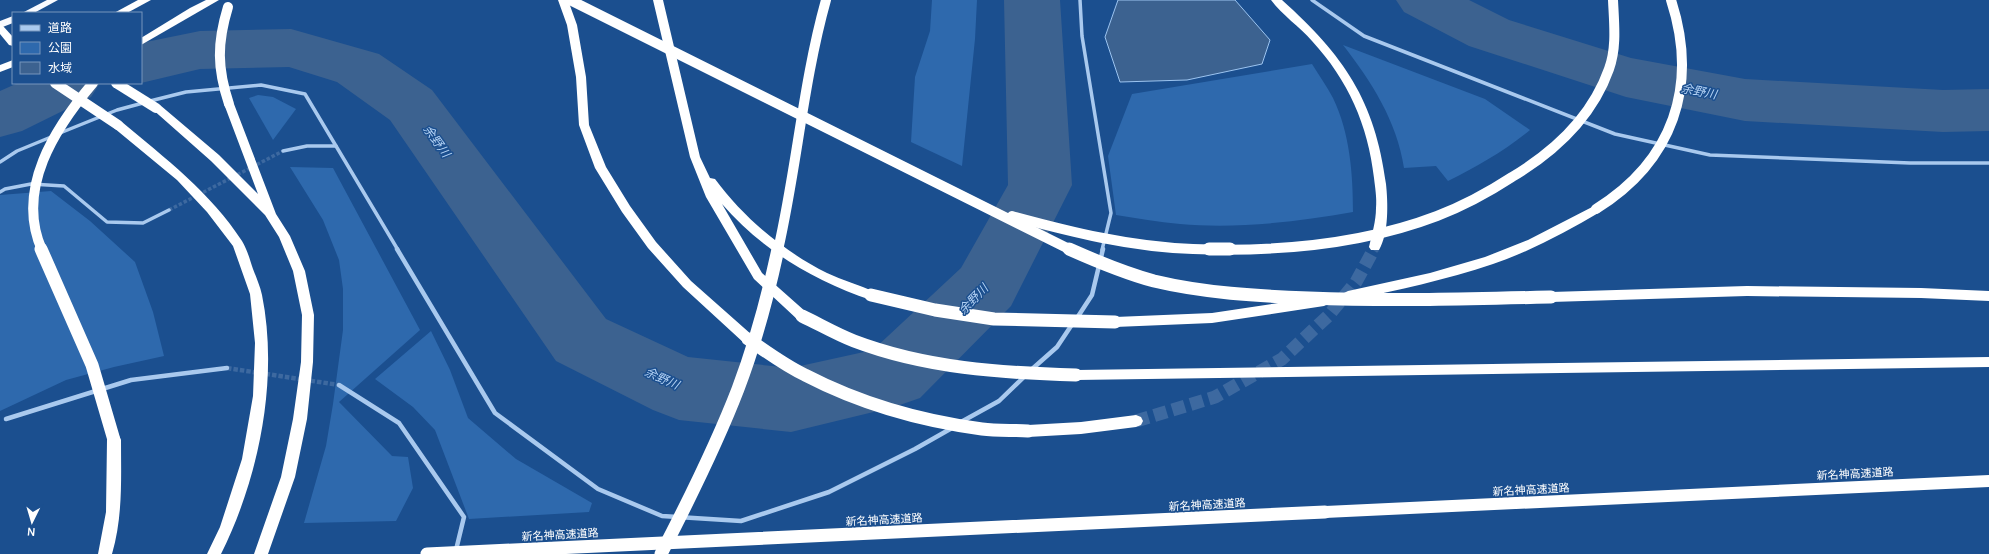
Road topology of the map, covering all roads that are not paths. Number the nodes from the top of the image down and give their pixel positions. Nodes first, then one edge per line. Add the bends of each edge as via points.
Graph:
1 (54, 0) edge
2 (146, 0) edge
3 (214, 0) edge
4 (563, 0) edge
5 (570, 0) edge
6 (575, 0) edge
7 (658, 0) edge
8 (826, 0) edge
9 (1080, 0) edge
10 (1276, 0) edge
11 (1312, 0) edge
12 (1613, 0) edge
13 (1671, 0) edge
14 (230, 4) edge
15 (28, 12) edge
16 (121, 12) edge
17 (12, 20) edge
18 (572, 25) junction
19 (0, 27) edge
20 (12, 32) edge
21 (142, 41) edge
22 (12, 42) edge
23 (12, 63) edge
24 (0, 69) edge
25 (57, 84) edge
26 (92, 84) edge
27 (118, 84) edge
28 (336, 146) junction
29 (283, 152) tunnel mouth
30 (695, 157) junction
31 (0, 162) edge
32 (1989, 163) edge
33 (0, 192) edge
34 (169, 210) tunnel mouth
35 (989, 210) junction
36 (271, 215) junction
37 (1375, 247) tunnel mouth
38 (1989, 296) edge
39 (1989, 362) edge
40 (227, 368) tunnel mouth
41 (339, 385) tunnel mouth
42 (6, 419) dead end
43 (1136, 421) tunnel mouth
44 (1989, 481) edge
45 (105, 554) edge
46 (214, 554) edge
47 (261, 554) edge
48 (427, 554) edge
49 (454, 554) edge
50 (661, 554) edge

1 - 15 highway
2 - 16 highway
3 - 21 highway
4 - 18 highway
5 - 35 highway, bridge
6 - 18 highway
7 - 30 highway
8 - 50 highway, bridge via 807,83 788,206 764,305 738,388 708,461
9 - 28 street via 1082,36 1111,213 1092,295 1056,347 998,401 915,449 829,492 741,521 662,516 598,489 495,413
10 - 37 highway via 1314,35 1341,67 1359,98 1372,132 1380,167 1382,208
11 - 32 street via 1364,36 1615,134 1710,155 1910,163
12 - 35 highway, bridge via 1616,34 1611,66 1598,98 1573,131 1540,161 1492,190 1435,216 1325,243 1252,249 1192,249 1132,243 1080,234
13 - 30 highway, bridge via 1680,37 1683,68 1678,101 1668,132 1650,160 1628,186 1596,209 1555,232 1508,253 1428,279 1298,306 1212,318 1115,322 994,319 935,310 871,295 817,273 769,241 741,218 720,194
14 - 36 highway, bridge via 220,32 218,58 221,82
17 - 19 highway
18 - 43 highway, bridge via 581,77 584,125 601,168 626,209 652,244 687,284 748,339 784,364 828,385 923,418 983,429 1028,431
19 - 20 highway
19 - 22 highway
23 - 24 highway
25 - 46 highway, bridge via 118,124 181,177 211,209 238,244 256,294 261,343 260,396 249,459 227,528
26 - 45 highway, bridge via 70,110 49,145 38,172 33,206 37,240 92,365 114,440 114,499
27 - 36 highway, bridge via 156,108 215,158
28 - 29 street via 306,146
28 - 31 street via 305,94 261,85 186,92 117,110 17,151
30 - 39 highway, bridge via 712,197 758,276 802,316 854,341 951,367 1007,373 1076,375
33 - 34 street via 31,184 64,186 107,222 143,223
35 - 38 highway, bridge via 1112,268 1156,281 1214,292 1363,300 1747,291
36 - 47 highway via 284,236 299,271 308,315 307,362 300,419 288,477
40 - 42 street via 131,380
41 - 49 street via 399,423 464,517
44 - 48 highway, 新名神高速道路, bridge

